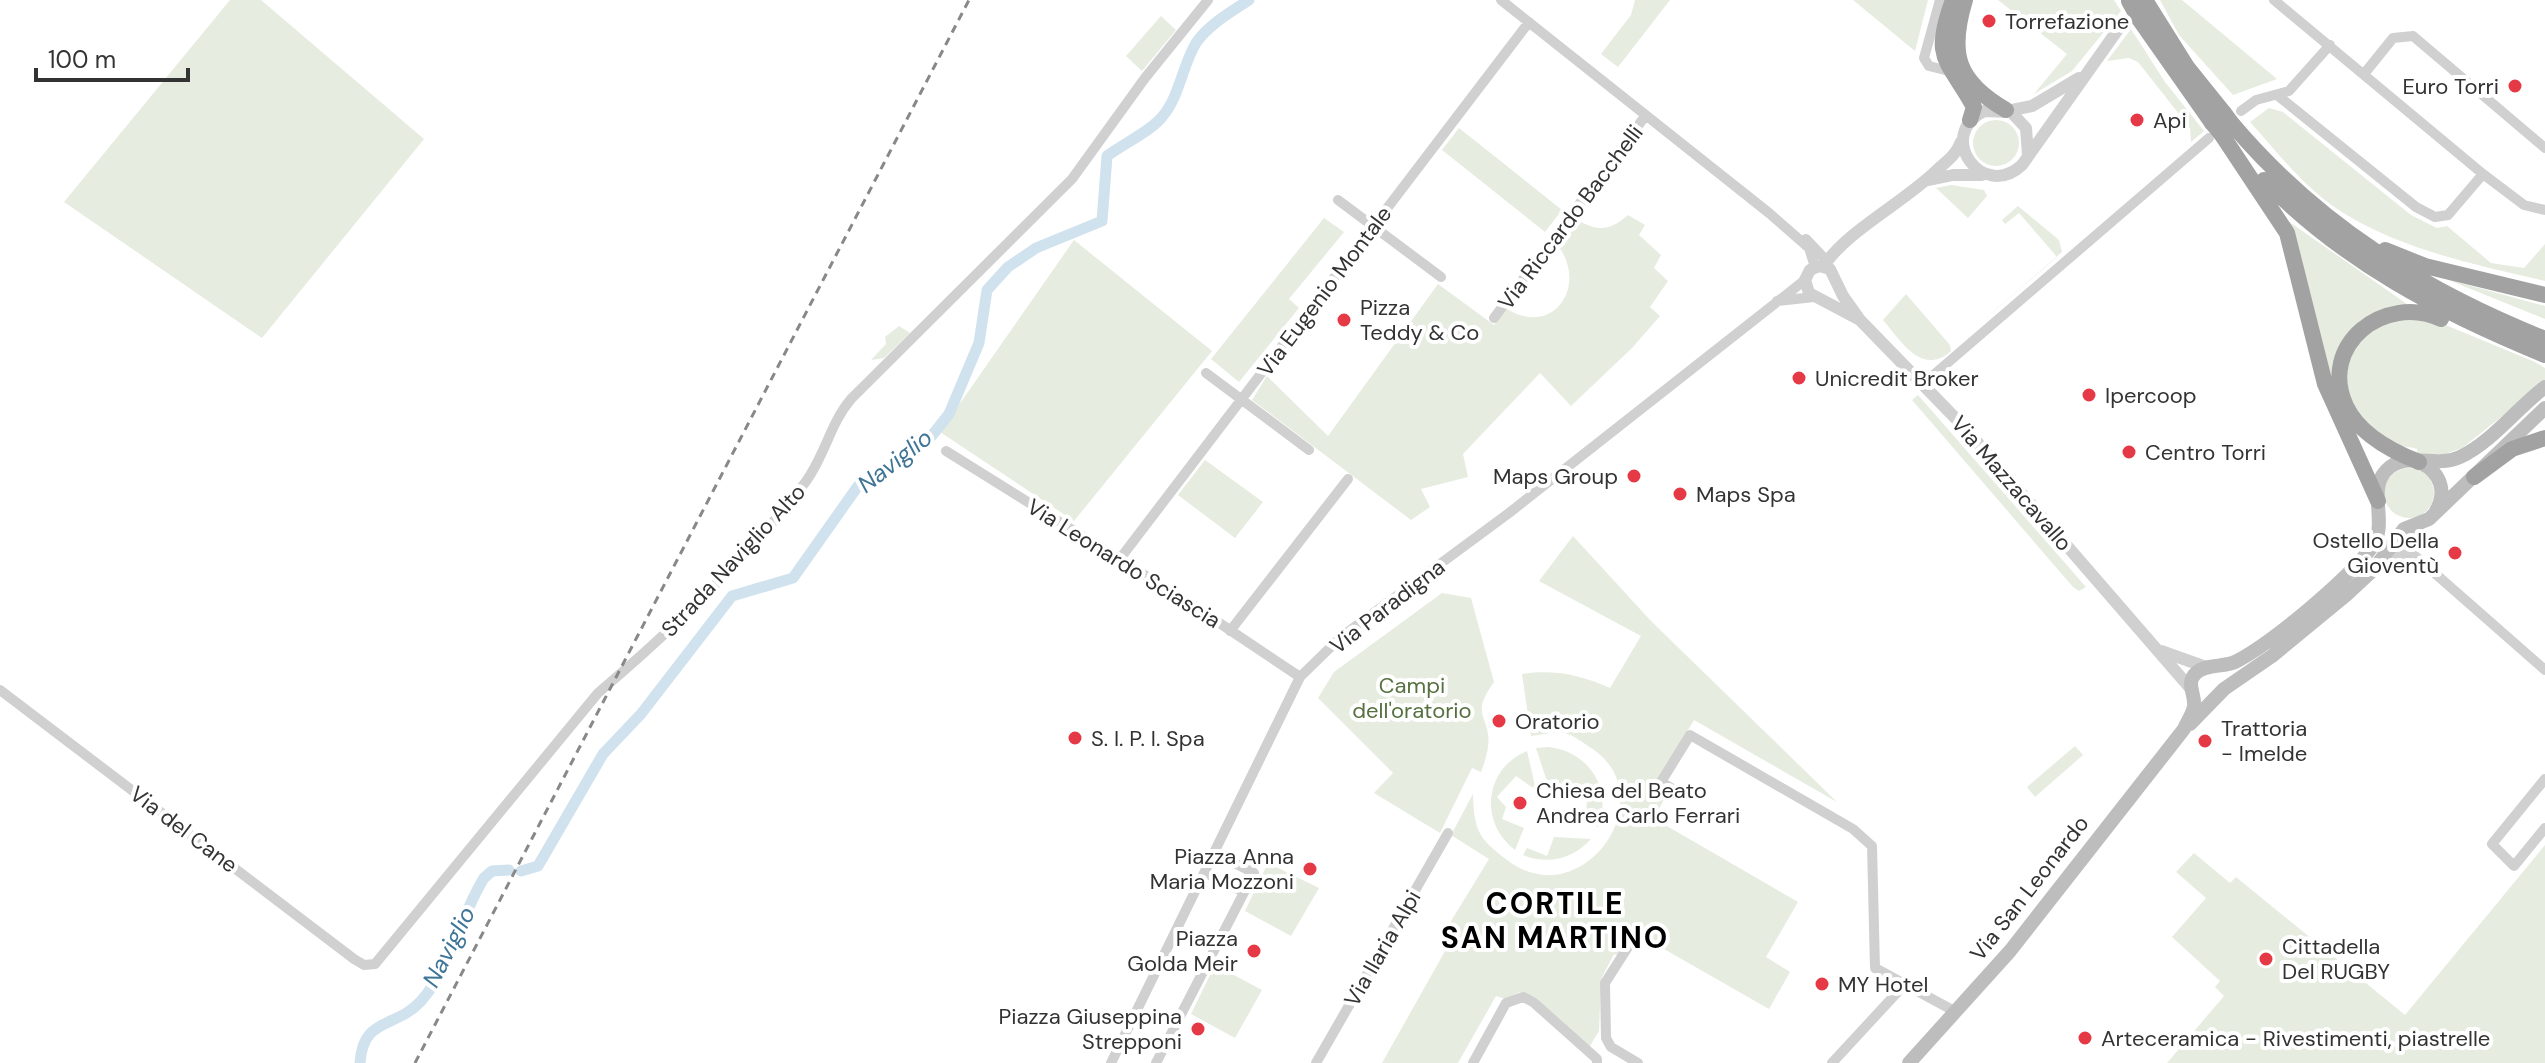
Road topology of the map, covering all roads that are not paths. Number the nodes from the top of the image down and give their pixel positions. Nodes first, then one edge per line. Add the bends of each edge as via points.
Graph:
1 (1208, 0) edge
2 (1501, 0) edge
3 (1940, 0) edge
4 (1953, 0) edge
5 (1965, 0) edge
6 (2274, 0) edge
7 (2132, 9) edge
8 (1529, 22) junction
9 (1936, 41) junction
10 (2330, 45) junction
11 (1955, 69) junction
12 (2364, 74) junction
13 (2082, 75) junction
14 (2277, 95) junction
15 (2006, 110) junction
16 (1646, 115) junction
17 (2222, 126) junction
18 (1967, 128) junction
19 (2545, 148) edge
20 (2028, 155) junction
21 (2483, 174) junction
22 (1992, 176) junction
23 (1926, 182) junction
24 (1338, 200) dead end
25 (2317, 210) junction
26 (2545, 210) edge
27 (1769, 213) junction
28 (1374, 226) junction
29 (1855, 237) junction
30 (1842, 245) junction
31 (1817, 248) junction
32 (1820, 267) junction
33 (1441, 277) dead end
34 (1805, 280) junction
35 (1836, 280) junction
36 (2545, 295) edge
37 (1817, 298) junction
38 (1775, 301) junction
39 (1494, 318) dead end
40 (1860, 320) junction
41 (2541, 349) edge
42 (1206, 373) dead end
43 (1923, 384) junction
44 (2545, 387) edge
45 (1241, 400) junction
46 (2545, 408) edge
47 (2545, 438) edge
48 (1309, 450) dead end
49 (946, 451) dead end
50 (2419, 462) junction
51 (2474, 477) junction
52 (1348, 479) dead end
53 (2378, 501) junction
54 (2423, 521) junction
55 (2414, 555) junction
56 (1119, 560) junction
57 (2374, 569) junction
58 (1230, 631) junction
59 (2158, 650) junction
60 (2206, 667) junction
61 (2545, 670) edge
62 (1300, 677) junction
63 (2224, 689) junction
64 (0, 690) edge
65 (2192, 692) junction
66 (2214, 701) junction
67 (2178, 736) junction
68 (2545, 779) edge
69 (1682, 794) dead end
70 (2545, 828) edge
71 (1448, 833) dead end
72 (1215, 853) junction
73 (1205, 873) junction
74 (1244, 892) junction
75 (1635, 936) dead end
76 (369, 966) joint
77 (1905, 984) junction
78 (1956, 1012) junction
79 (1111, 1063) edge
80 (1156, 1063) edge
81 (1316, 1063) edge
82 (1473, 1063) edge
83 (1597, 1063) edge
84 (1638, 1063) edge
85 (1832, 1063) edge
86 (1909, 1063) edge

1 - 76 street, Strada Naviglio Alto via 1076,175 851,399 830,428 807,481 776,518 632,667 598,693 383,956
2 - 8 street
3 - 9 street
4 - 9 highway
5 - 11 highway
6 - 10 street
7 - 13 street, Via Paradigna
7 - 17 highway
7 - 17 highway via 2187,67
8 - 16 street
8 - 28 street, Via Eugenio Montale
9 - 11 highway
10 - 12 street
10 - 14 street via 2300,82
11 - 15 highway
11 - 18 highway via 1974,107
12 - 19 street via 2393,38 2413,36
12 - 21 street
13 - 15 street, Via Paradigna via 2029,107
13 - 20 street, Via Paradigna
14 - 17 street via 2252,102
14 - 21 street via 2435,217 2448,215
15 - 18 street, Via Paradigna via 1984,111
15 - 20 street via 2026,128
16 - 27 street
16 - 39 street, Via Riccardo Bacchelli
17 - 25 highway
17 - 41 highway via 2290,206 2353,256 2428,303
17 - 43 street
17 - 53 highway via 2287,233 2325,384
18 - 22 street via 1962,146 1968,162
18 - 23 street, Via Paradigna via 1956,153
20 - 22 street, Via Paradigna via 2013,172
21 - 26 street via 2524,205
22 - 23 street, Via Paradigna via 1956,175
23 - 29 street, Via Paradigna
24 - 28 street
25 - 36 highway via 2406,260
25 - 41 highway via 2371,251
27 - 31 street
27 - 32 street via 1809,248
28 - 33 street
28 - 45 street, Via Eugenio Montale
29 - 30 street, Via Paradigna
29 - 35 street, Via Paradigna via 1842,256
30 - 31 street, Via Paradigna
30 - 32 street, Via Paradigna
31 - 32 street
32 - 34 street, Via Paradigna
32 - 35 street
34 - 37 street
34 - 38 street, Via Paradigna
35 - 37 street, Via Paradigna via 1833,293
35 - 40 street, Via Mazzacavallo
37 - 38 street
37 - 40 street, Via Mazzacavallo
38 - 62 street, Via Paradigna via 1509,513 1341,637
40 - 43 street, Via Mazzacavallo
41 - 50 highway via 2503,346 2419,311 2393,312 2364,328 2342,362 2346,406 2371,435
42 - 45 street
43 - 59 street, Via Mazzacavallo
44 - 50 main road via 2464,456
45 - 48 street
45 - 56 street, Via Eugenio Montale
46 - 51 main road, Via San Leonardo
47 - 51 highway via 2512,449
49 - 56 street, Via Leonardo Sciascia
50 - 53 main road via 2388,468 2378,484
50 - 54 main road via 2441,484 2441,498
51 - 54 main road, Via San Leonardo
52 - 58 street
53 - 54 main road via 2391,519
53 - 60 main road via 2377,536 2354,565 2244,657
54 - 55 street via 2410,538
54 - 57 main road, Via San Leonardo via 2402,531
55 - 57 street via 2398,554
55 - 61 street
56 - 58 street, Via Leonardo Sciascia
57 - 63 main road, Via San Leonardo via 2280,651
58 - 62 street, Via Leonardo Sciascia
59 - 60 street, Via Mazzacavallo
59 - 65 street, Via Mazzacavallo
60 - 63 main road via 2221,675
60 - 65 main road, Via San Leonardo via 2192,678
62 - 72 street, Via Paradigna
63 - 66 main road, Via San Leonardo
64 - 76 street, Via del Cane
65 - 66 main road via 2202,702
65 - 67 main road, Via San Leonardo via 2191,716
66 - 67 main road, Via San Leonardo
67 - 78 main road, Via San Leonardo via 2049,904
68 - 70 street via 2492,844 2514,866
69 - 77 street via 1661,782 1690,735 1863,838 1872,846 1875,968
71 - 81 street, Via Ilaria Alpi
72 - 73 street, Via Paradigna
72 - 74 street via 1254,873
73 - 74 street
73 - 79 street, Via Paradigna
74 - 80 street
75 - 84 street via 1605,983 1606,1038 1611,1047
77 - 78 street
77 - 85 street
78 - 86 main road, Via San Leonardo
82 - 83 street via 1506,1003 1523,997

